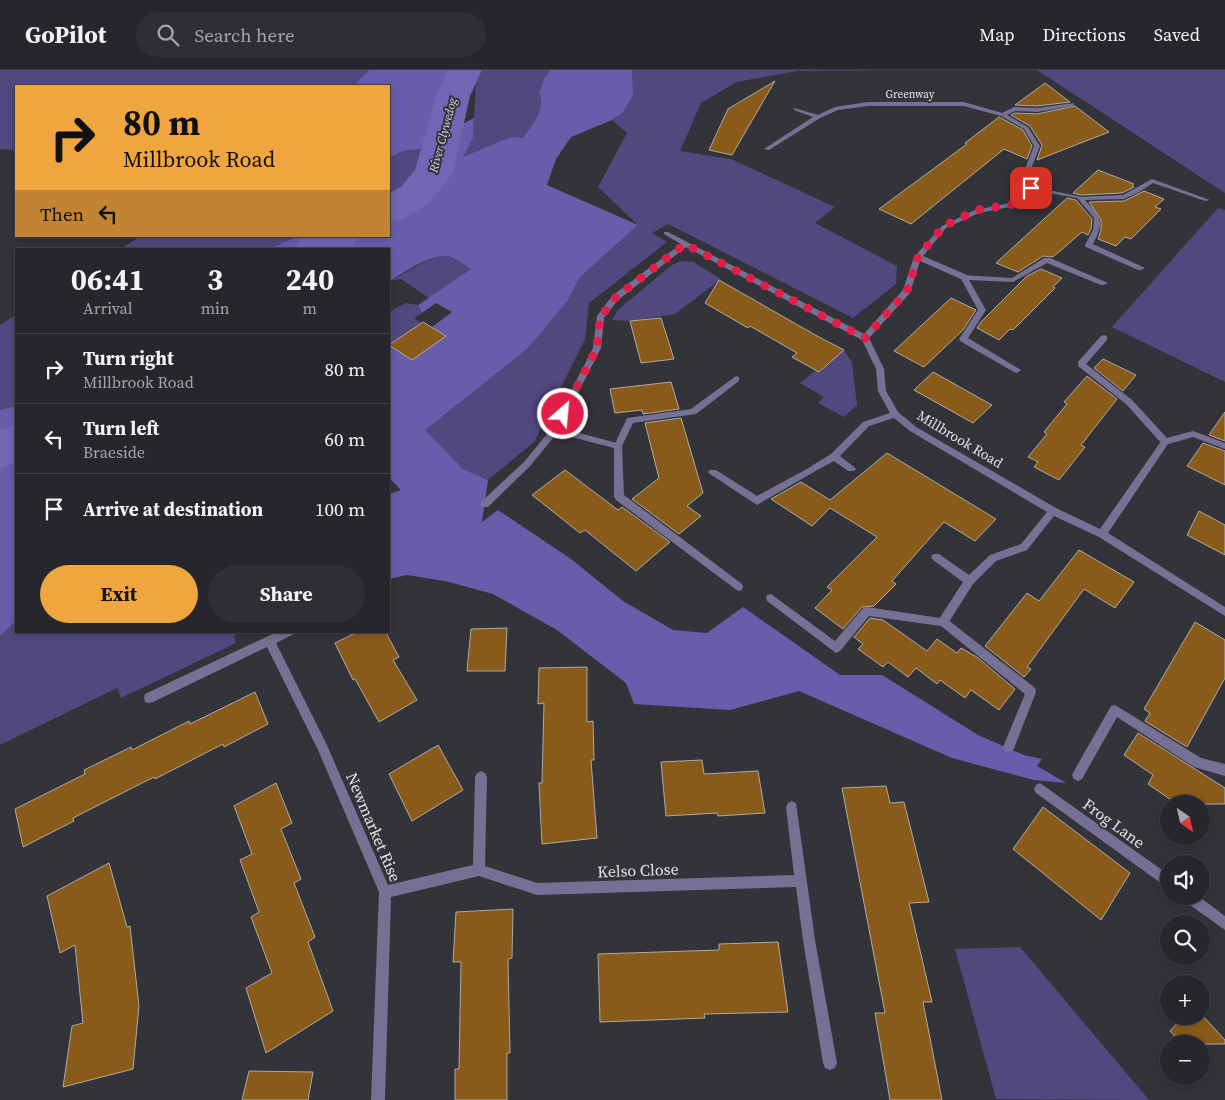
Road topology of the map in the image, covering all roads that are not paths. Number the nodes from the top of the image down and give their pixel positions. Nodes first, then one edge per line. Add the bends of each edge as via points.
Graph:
1 (1072, 104) dead end
2 (796, 109) dead end
3 (1003, 115) junction
4 (818, 117) junction
5 (767, 149) dead end
6 (1031, 188) junction
7 (1080, 198) junction
8 (1207, 200) dead end
9 (666, 233) dead end
10 (685, 244) junction
11 (918, 257) junction
12 (1141, 268) dead end
13 (964, 276) junction
14 (1104, 283) dead end
15 (865, 338) junction
16 (1104, 338) dead end
17 (1017, 370) dead end
18 (736, 379) dead end
19 (895, 414) junction
20 (555, 430) junction
21 (1166, 442) junction
22 (618, 446) junction
23 (1225, 446) edge
24 (834, 456) junction
25 (851, 469) dead end
26 (713, 472) dead end
27 (486, 504) dead end
28 (1054, 511) junction
29 (1102, 534) junction
30 (936, 557) dead end
31 (969, 581) junction
32 (738, 587) dead end
33 (771, 598) dead end
34 (1225, 612) edge
35 (943, 622) junction
36 (286, 633) edge
37 (270, 642) junction
38 (149, 698) dead end
39 (1009, 747) dead end
40 (1225, 770) edge
41 (1078, 774) dead end
42 (481, 777) dead end
43 (1040, 788) dead end
44 (792, 807) dead end
45 (479, 870) junction
46 (1160, 876) edge
47 (801, 881) junction
48 (385, 892) junction
49 (1199, 905) edge
50 (1225, 924) edge
51 (830, 1063) dead end
52 (378, 1100) edge

1 - 3 street via 1037,110 1014,109
2 - 4 street
3 - 4 street, Greenway via 964,104 868,104 837,108
3 - 6 street, Greenway via 1026,128 1037,146 1026,174
4 - 5 street, Greenway
6 - 7 street
6 - 11 street via 1022,203 977,210 944,226
7 - 8 street via 1124,197 1152,181
7 - 12 street via 1097,218 1097,230 1090,245
9 - 10 street
10 - 15 street
10 - 20 street via 615,298 600,318 597,348
11 - 13 street
11 - 15 street via 907,291
13 - 14 street via 1013,280 1047,260
13 - 17 street via 982,310 963,339
15 - 19 street, Millbrook Road via 880,369 882,391
16 - 21 street via 1081,364 1129,402
18 - 22 street via 693,412 630,420
19 - 24 street via 866,424
19 - 28 street, Millbrook Road via 913,429
20 - 22 street
20 - 27 street via 527,464
21 - 23 street via 1193,434
21 - 29 street
22 - 32 street via 619,498
24 - 25 street
24 - 26 street via 757,500
28 - 29 street, Millbrook Road
28 - 31 street via 1024,547 993,558
29 - 34 street, Millbrook Road
30 - 31 street
31 - 35 street
33 - 35 street via 836,648 867,611
35 - 39 street via 1031,692
36 - 37 street
37 - 38 street
37 - 48 street, Newmarket Rise via 322,747
40 - 41 street via 1198,763 1115,710
42 - 45 street
43 - 46 street, Frog Lane
44 - 47 street
45 - 47 street, Kelso Close via 537,889
45 - 48 street
47 - 51 street
48 - 52 street, Newmarket Rise
49 - 50 street

